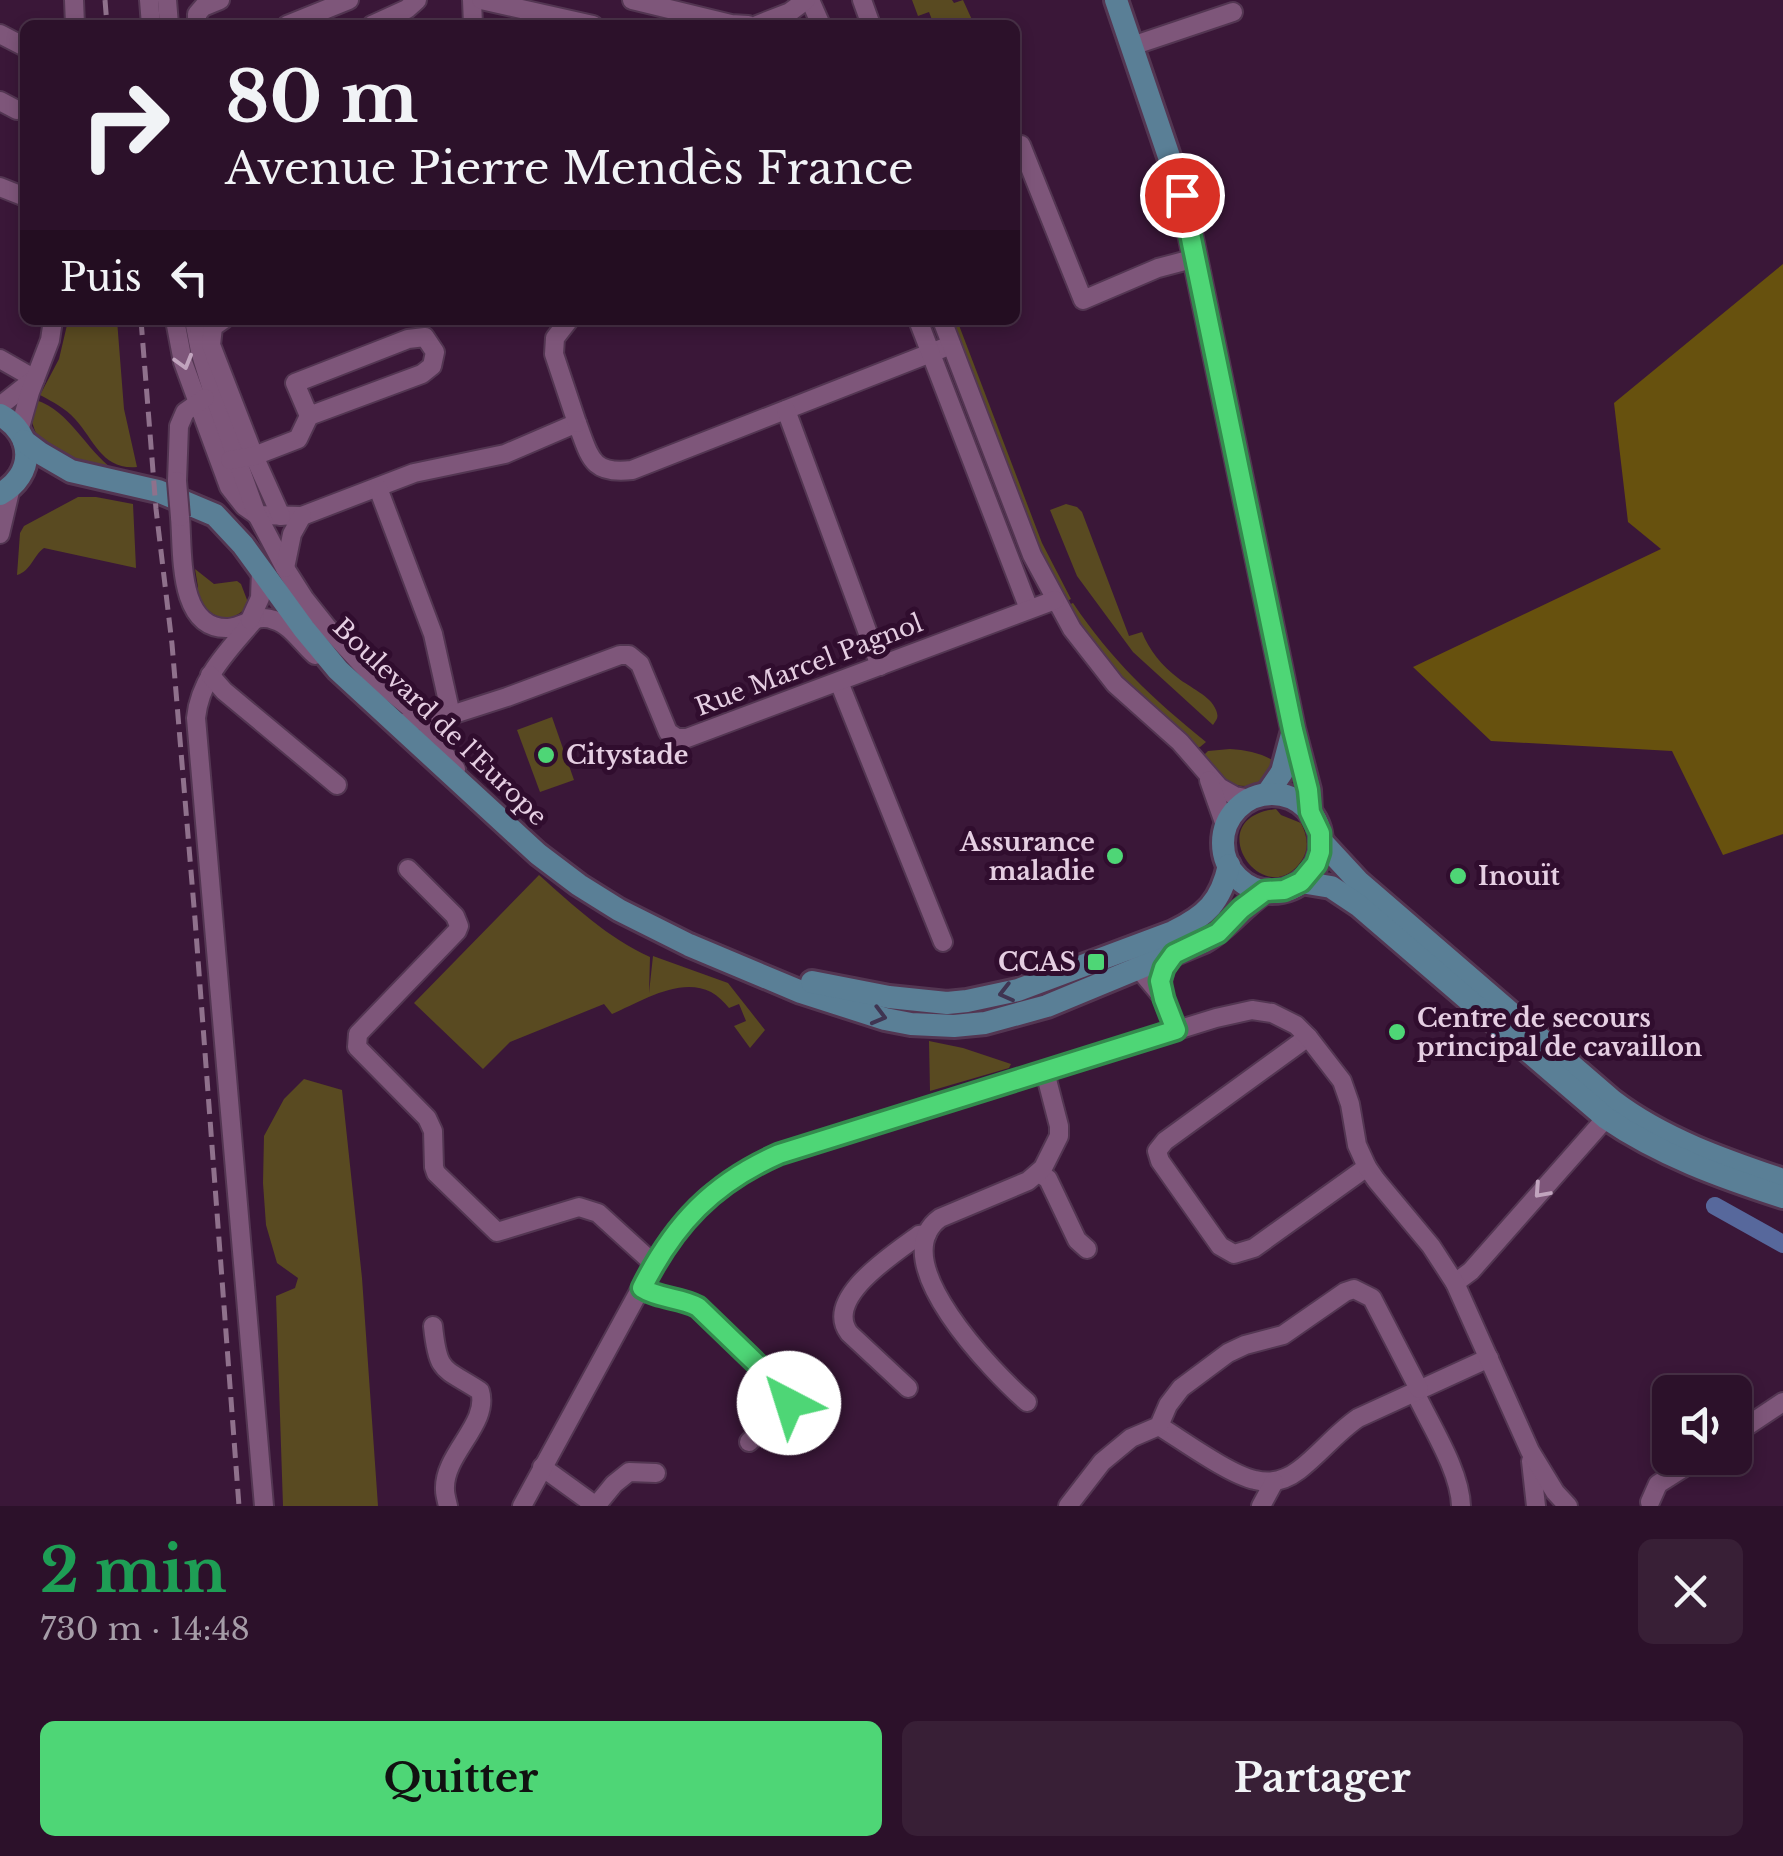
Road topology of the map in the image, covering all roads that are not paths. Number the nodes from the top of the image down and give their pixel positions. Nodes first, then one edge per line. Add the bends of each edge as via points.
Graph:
1 (220, 0) edge
2 (350, 0) edge
3 (417, 0) edge
4 (481, 0) edge
5 (632, 0) edge
6 (1116, 0) edge
7 (798, 9) edge
8 (1233, 12) dead end
9 (197, 20) edge
10 (300, 20) edge
11 (383, 20) edge
12 (570, 20) edge
13 (714, 20) edge
14 (770, 20) edge
15 (1132, 46) junction
16 (1020, 145) edge
17 (1196, 258) junction
18 (52, 325) edge
19 (175, 325) edge
20 (195, 325) edge
21 (215, 325) edge
22 (565, 325) edge
23 (920, 325) edge
24 (944, 325) edge
25 (951, 345) junction
26 (930, 354) junction
27 (0, 359) edge
28 (35, 379) junction
29 (205, 398) junction
30 (0, 406) edge
31 (786, 410) junction
32 (0, 416) edge
33 (309, 416) junction
34 (577, 424) junction
35 (22, 436) junction
36 (216, 454) junction
37 (246, 458) junction
38 (71, 471) junction
39 (9, 488) edge
40 (378, 488) junction
41 (257, 515) junction
42 (281, 516) junction
43 (302, 516) junction
44 (0, 534) edge
45 (285, 568) junction
46 (261, 570) junction
47 (1055, 600) junction
48 (1029, 609) junction
49 (253, 620) junction
50 (211, 625) junction
51 (880, 666) junction
52 (215, 668) junction
53 (338, 670) junction
54 (839, 682) junction
55 (451, 715) junction
56 (424, 719) junction
57 (396, 724) junction
58 (1293, 730) junction
59 (1207, 775) junction
60 (337, 785) dead end
61 (477, 797) junction
62 (1259, 797) junction
63 (1310, 812) junction
64 (1226, 828) junction
65 (1321, 841) junction
66 (1229, 865) junction
67 (408, 869) dead end
68 (1301, 882) junction
69 (1265, 891) junction
70 (1195, 921) junction
71 (943, 942) dead end
72 (689, 945) junction
73 (1174, 954) junction
74 (1140, 969) junction
75 (1164, 999) junction
76 (1176, 1030) junction
77 (1308, 1037) junction
78 (1045, 1072) junction
79 (1606, 1118) junction
80 (1368, 1166) junction
81 (1039, 1173) junction
82 (1783, 1180) edge
83 (1783, 1197) edge
84 (927, 1234) junction
85 (1087, 1249) dead end
86 (654, 1264) junction
87 (1455, 1282) junction
88 (642, 1288) junction
89 (433, 1326) dead end
90 (1489, 1358) junction
91 (908, 1388) dead end
92 (1417, 1390) junction
93 (1027, 1402) dead end
94 (1783, 1402) edge
95 (1752, 1423) edge
96 (1159, 1426) junction
97 (749, 1442) dead end
98 (1530, 1451) junction
99 (542, 1467) junction
100 (656, 1473) dead end
101 (1672, 1475) edge
102 (1274, 1482) junction
103 (1647, 1505) edge
104 (264, 1506) edge
105 (448, 1506) edge
106 (522, 1506) edge
107 (596, 1506) edge
108 (1068, 1506) edge
109 (1261, 1506) edge
110 (1461, 1506) edge
111 (1536, 1506) edge
112 (1568, 1506) edge

1 - 9 street via 203,7
2 - 10 street
3 - 11 street
4 - 12 street
5 - 13 street
6 - 15 main road
7 - 14 street
8 - 15 street
15 - 17 main road
16 - 17 street via 1083,300
17 - 58 main road
18 - 28 street
19 -> 29 street via 183,362
20 - 29 street
21 - 37 street via 211,345
22 - 34 street via 554,354
23 - 26 street
24 - 25 street
25 - 26 street
25 - 47 street
26 - 31 street
26 - 48 street
27 - 28 street
28 - 30 street
28 - 35 street
29 - 36 street
29 - 37 street
29 - 50 street, bridge via 185,412 179,426 177,481 190,603
31 - 34 street via 618,472 590,458
31 - 51 street
32 - 35 main road, Boulevard de l'Europe
33 - 33 street via 295,382 408,339 425,337 435,352 422,374
33 - 37 street via 298,439
34 - 40 street via 504,454
35 - 38 main road, Boulevard de l'Europe
35 - 39 main road via 26,459
36 - 37 street
36 - 41 street via 229,488
37 - 41 street
37 - 42 street
38 - 39 main road, Boulevard de l'Europe
38 - 46 main road, Boulevard de l'Europe via 158,491 216,515
39 - 44 street
40 - 43 street
40 - 55 street via 432,634
41 - 42 street
41 - 45 street
42 - 43 street
43 - 45 street
45 - 56 street via 327,628
46 - 49 street
46 - 53 main road, Boulevard de l'Europe
47 - 48 street, Rue Marcel Pagnol
47 - 59 street via 1116,684
48 - 51 street, Rue Marcel Pagnol
49 - 50 street via 232,628
49 - 52 street
49 - 53 street via 277,620
50 - 52 street via 218,637
51 - 54 street, Rue Marcel Pagnol
52 - 60 street via 224,691
52 - 104 street via 198,698 196,718
53 - 57 main road, Boulevard de l'Europe
54 - 55 street, Rue Marcel Pagnol via 678,738 668,732 640,664 620,654
54 - 71 street
55 - 56 street, Rue Marcel Pagnol
56 - 57 street, Rue Marcel Pagnol
56 - 61 street
57 - 61 main road, Boulevard de l'Europe
58 - 62 main road via 1282,772
58 - 63 main road
59 - 62 street via 1226,792
59 - 64 street
61 - 72 main road, Boulevard de l'Europe via 579,886
62 - 63 main road via 1290,798
62 - 64 main road via 1240,806
63 - 65 main road
64 - 66 main road
65 - 68 main road via 1316,864
65 - 82 main road via 1624,1109 1671,1136
66 - 69 main road via 1244,883
66 - 70 main road via 1216,899
67 - 86 street via 459,926 358,1034 356,1047 427,1118 436,1172 497,1232 586,1208
68 - 69 main road
68 - 79 main road via 1331,887 1358,905
69 - 73 main road, Boulevard de l'Europe via 1218,933
70 -> 72 main road, Boulevard de l'Europe via 1018,990 947,1003 832,987
70 - 74 street via 1181,936 1142,954
72 -> 74 main road, Boulevard de l'Europe via 818,998 933,1026 1018,1016
73 - 74 main road, Boulevard de l'Europe
73 - 75 street via 1160,981
74 - 75 street
75 - 76 street
76 - 77 street via 1252,1010 1272,1013
76 - 78 street
77 - 80 street via 1342,1081
77 - 80 street via 1165,1141 1157,1152 1160,1162 1220,1246 1234,1254 1254,1248
78 - 81 street via 1058,1136
78 - 86 street via 751,1167 692,1212
79 - 83 main road via 1686,1162
79 -> 87 street
80 - 87 street
81 - 84 street via 940,1218
81 - 85 street
84 - 91 street via 859,1283 842,1318
84 - 93 street via 932,1286 964,1336
86 - 88 street
87 - 90 street
88 - 97 street via 698,1307 785,1391 789,1403
88 - 99 street
89 - 105 street via 436,1358 446,1372 480,1391 484,1402 448,1468
90 - 92 street
90 - 98 street
92 - 96 street via 1372,1298 1354,1289 1284,1334 1228,1353 1181,1388
92 - 102 street via 1358,1418 1294,1474
92 - 110 street
94 - 95 street
96 - 102 street via 1232,1471
96 - 108 street via 1102,1462
98 - 111 street
98 - 112 street
99 - 106 street
99 - 107 street
100 - 107 street via 629,1472
101 - 103 street via 1658,1484
102 - 109 street

